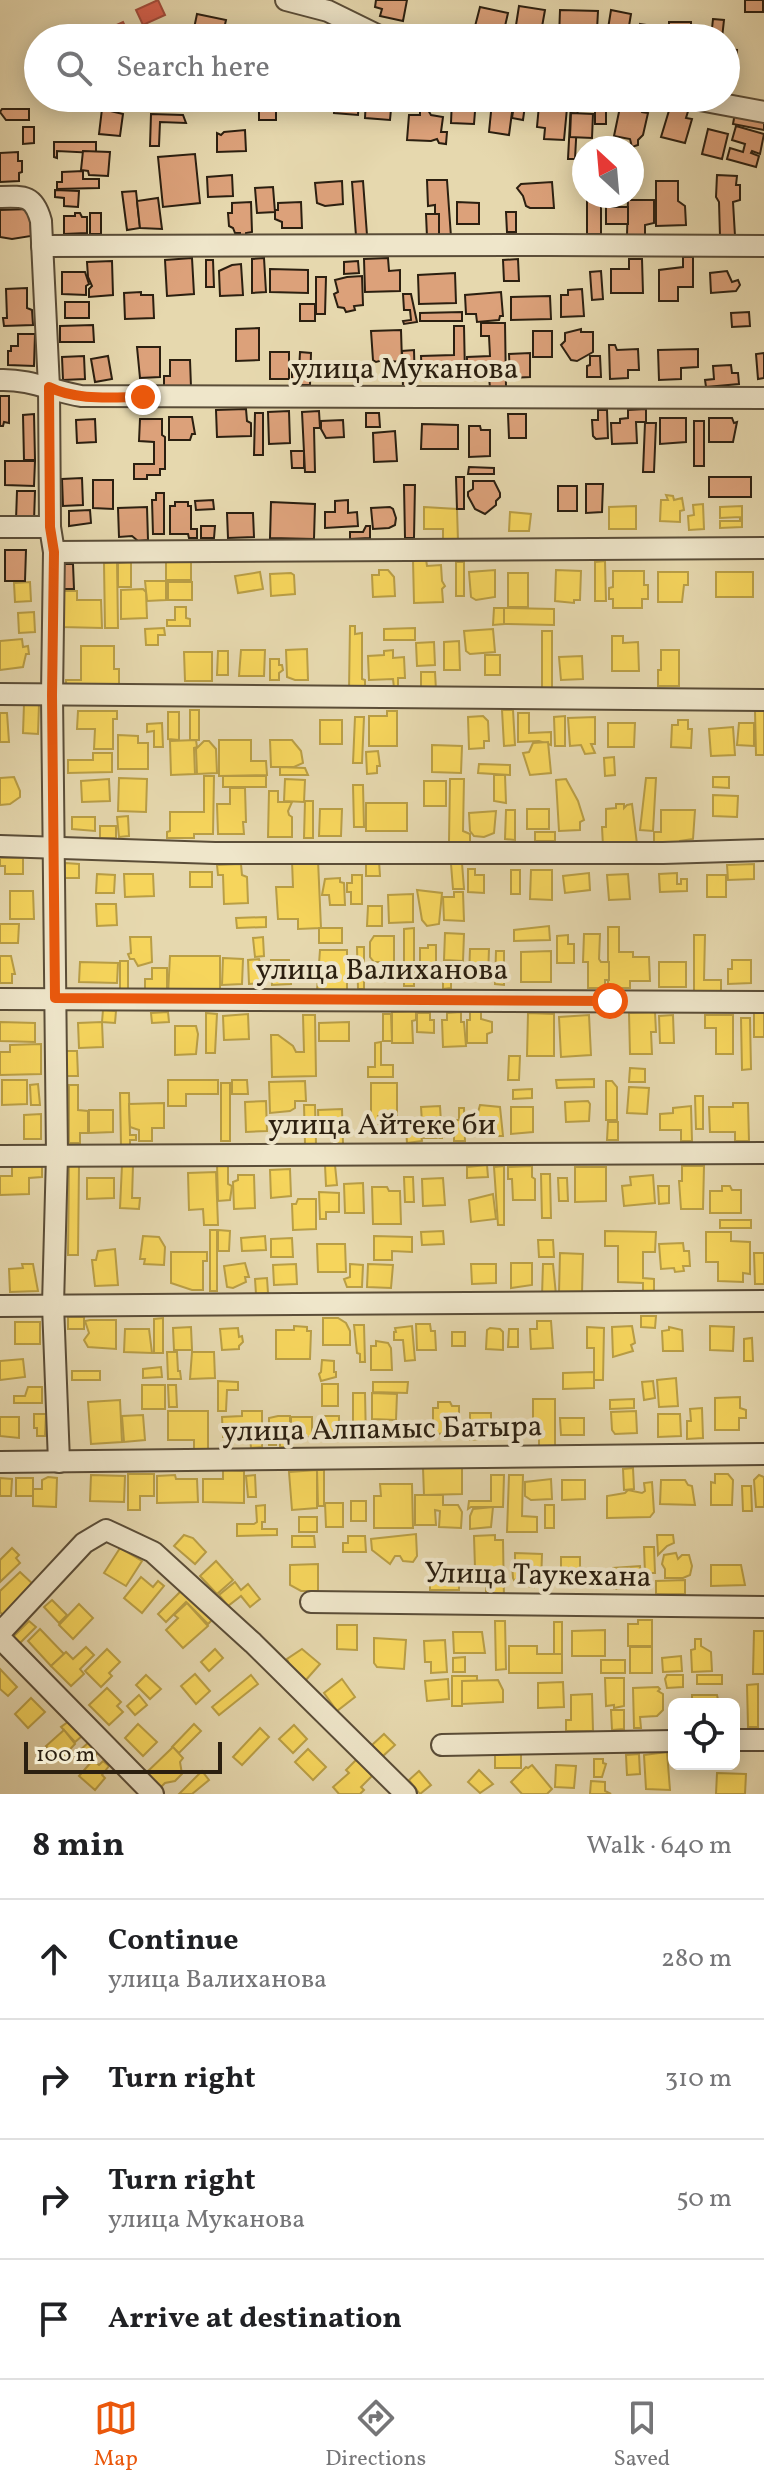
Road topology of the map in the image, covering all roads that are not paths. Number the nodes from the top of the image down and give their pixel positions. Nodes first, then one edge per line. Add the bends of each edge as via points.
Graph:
1 (286, 0) edge
2 (328, 6) edge
3 (359, 24) edge
4 (740, 108) edge
5 (764, 112) edge
6 (0, 197) edge
7 (42, 246) junction
8 (764, 246) edge
9 (0, 380) edge
10 (49, 387) junction
11 (764, 398) edge
12 (0, 527) edge
13 (50, 527) junction
14 (764, 548) edge
15 (54, 552) junction
16 (0, 694) edge
17 (52, 695) junction
18 (764, 700) edge
19 (0, 846) edge
20 (54, 846) junction
21 (764, 850) edge
22 (55, 998) junction
23 (0, 999) edge
24 (764, 1002) edge
25 (764, 1153) edge
26 (57, 1155) junction
27 (0, 1156) edge
28 (764, 1301) edge
29 (53, 1305) junction
30 (0, 1306) edge
31 (764, 1454) edge
32 (0, 1462) edge
33 (59, 1462) junction
34 (311, 1602) dead end
35 (764, 1607) edge
36 (0, 1636) edge
37 (740, 1740) edge
38 (764, 1740) edge
39 (668, 1741) edge
40 (442, 1745) dead end
41 (153, 1794) edge
42 (406, 1794) edge

1 - 2 street
2 - 3 street
4 - 5 street
6 - 7 street via 32,201 41,221
7 - 8 street
7 - 10 street
9 - 10 street, улица Муканова
10 - 11 street, улица Муканова via 81,396
10 - 13 street
12 - 13 street
13 - 15 street
14 - 15 street
15 - 17 street
16 - 17 street
17 - 18 street
17 - 20 street
19 - 20 street
20 - 21 street via 215,853
20 - 22 street
22 - 23 street, улица Валиханова
22 - 24 street, улица Валиханова
22 - 26 street
25 - 26 street, улица Айтеке би
26 - 27 street, улица Айтеке би
26 - 29 street
28 - 29 street
29 - 30 street
29 - 33 street
31 - 33 street, улица Алпамыс Батыра
32 - 33 street, улица Алпамыс Батыра
34 - 35 street, Улица Таукехана
36 - 41 street
36 - 42 street via 84,1543 106,1530 153,1552
37 - 38 street
39 - 40 street

